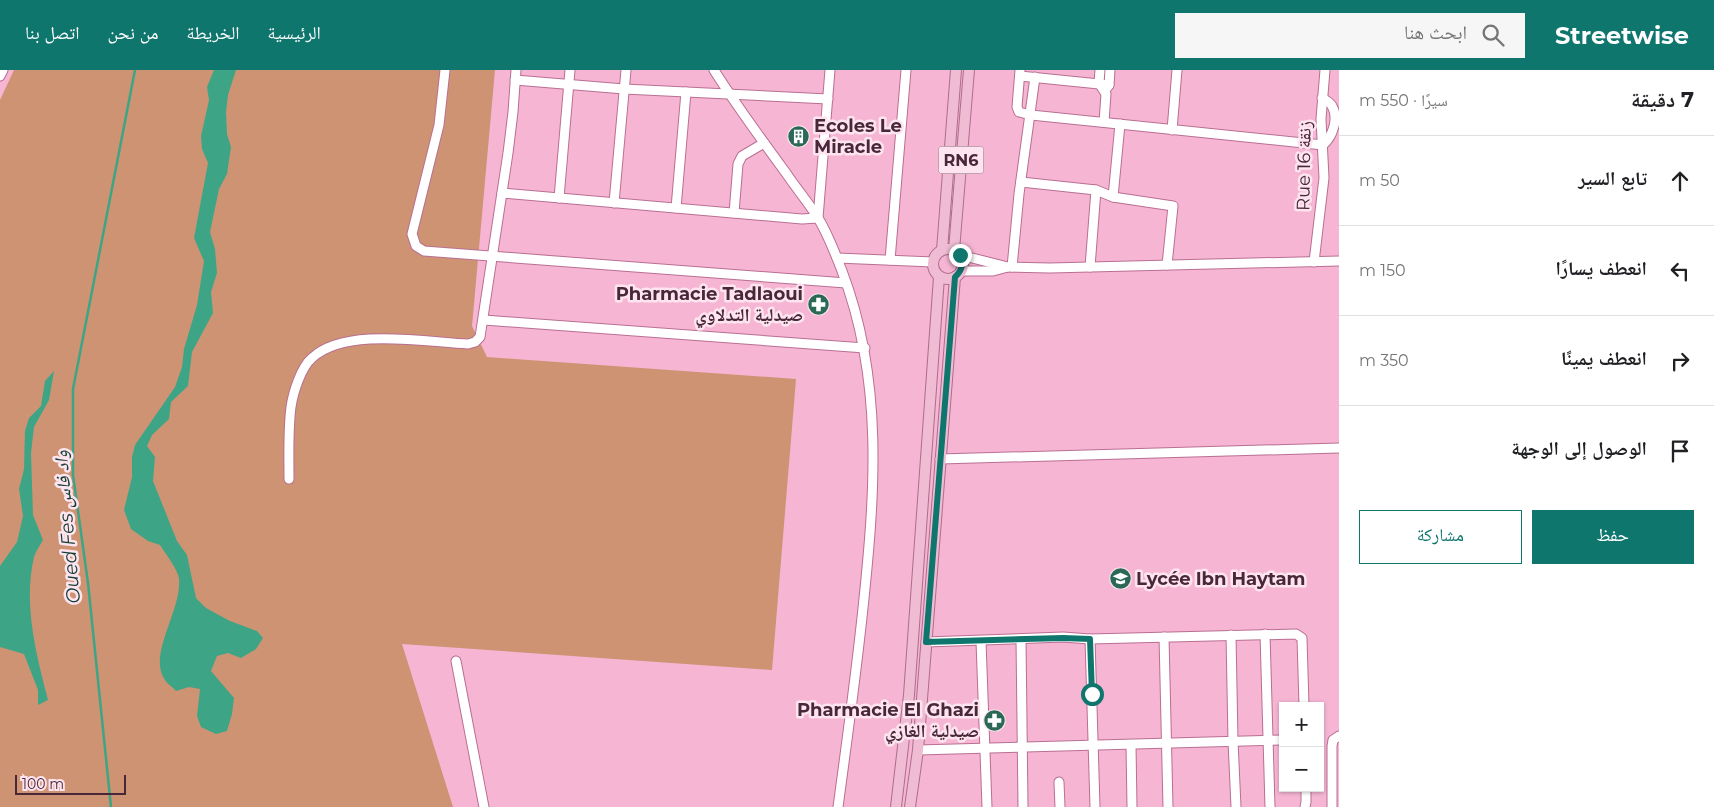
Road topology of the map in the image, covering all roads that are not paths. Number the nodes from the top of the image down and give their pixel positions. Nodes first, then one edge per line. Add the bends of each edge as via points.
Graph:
1 (3, 70) edge
2 (445, 70) edge
3 (570, 70) edge
4 (626, 70) edge
5 (714, 70) edge
6 (830, 70) edge
7 (906, 70) edge
8 (956, 70) edge
9 (969, 70) edge
10 (1100, 70) edge
11 (1110, 70) edge
12 (1177, 70) edge
13 (1325, 70) edge
14 (1020, 73) edge
15 (515, 75) edge
16 (0, 76) edge
17 (1035, 77) junction
18 (568, 84) junction
19 (1104, 86) junction
20 (624, 89) junction
21 (686, 92) junction
22 (728, 93) junction
23 (1322, 98) junction
24 (828, 99) junction
25 (1031, 115) junction
26 (1104, 122) junction
27 (1120, 124) junction
28 (1172, 130) junction
29 (764, 143) junction
30 (1323, 145) junction
31 (1021, 182) junction
32 (1096, 190) junction
33 (502, 193) junction
34 (1113, 197) junction
35 (559, 198) junction
36 (614, 202) junction
37 (676, 208) junction
38 (734, 213) junction
39 (818, 218) junction
40 (942, 250) junction
41 (957, 253) junction
42 (492, 256) junction
43 (836, 258) junction
44 (890, 260) junction
45 (1339, 261) edge
46 (933, 262) junction
47 (1314, 262) junction
48 (1167, 265) junction
49 (1010, 267) junction
50 (1090, 267) junction
51 (958, 274) junction
52 (939, 277) junction
53 (846, 283) junction
54 (484, 320) junction
55 (865, 348) junction
56 (1339, 448) edge
57 (940, 459) junction
58 (289, 479) dead end
59 (1265, 634) junction
60 (1231, 635) junction
61 (1164, 637) junction
62 (1021, 639) junction
63 (1090, 639) junction
64 (981, 641) junction
65 (926, 642) junction
66 (456, 661) dead end
67 (1304, 702) edge
68 (1339, 736) edge
69 (1269, 740) junction
70 (1279, 740) edge
71 (1233, 741) junction
72 (1166, 744) junction
73 (1130, 745) junction
74 (1093, 746) junction
75 (1022, 747) junction
76 (985, 748) junction
77 (918, 750) junction
78 (1059, 782) dead end
79 (1306, 792) edge
80 (484, 807) edge
81 (838, 807) edge
82 (896, 807) edge
83 (910, 807) edge
84 (987, 807) edge
85 (1023, 807) edge
86 (1060, 807) edge
87 (1095, 807) edge
88 (1132, 807) edge
89 (1168, 807) edge
90 (1236, 807) edge
91 (1270, 807) edge
92 (1305, 807) edge
93 (1332, 807) edge

1 - 16 street
2 - 42 street via 439,125 412,234 414,242 429,252
3 - 18 street
4 - 20 street
5 - 22 street
6 - 24 street
7 - 44 street
8 - 40 main road, RN6
9 - 41 main road, RN6
10 - 19 street
11 - 19 street
12 - 28 street
13 - 23 street, Rue 16 زنقة
14 - 17 street
14 - 25 street via 1017,107 1019,112
15 - 18 street
15 - 33 street
17 - 19 street
17 - 25 street
18 - 20 street
18 - 35 street
19 - 26 street
20 - 21 street
20 - 36 street
21 - 22 street
21 - 37 street
22 - 24 street
22 - 29 street
23 - 30 street, Rue 16 زنقة
23 - 30 street via 1332,106 1334,114 1333,130
24 - 39 street
25 - 26 street
25 - 31 street
26 - 27 street
27 - 28 street
27 - 34 street
28 - 30 street
29 - 38 street via 742,156 738,164
29 - 39 street
30 - 47 street, Rue 16 زنقة via 1324,178
31 - 32 street
31 - 49 street
32 - 34 street
32 - 50 street
33 - 35 street
33 - 42 street
34 - 48 street via 1173,206
35 - 36 street
36 - 37 street
37 - 38 street
38 - 39 street
39 - 43 street
40 - 41 main road
40 - 46 main road
41 - 49 street
41 - 51 main road, RN6 via 963,263
42 - 53 street
42 - 54 street
43 - 44 street
43 - 53 street
44 - 46 street
45 - 47 street
46 - 52 main road
47 - 48 street
48 - 50 street
49 - 50 street
49 - 51 street
51 - 52 main road via 944,279
51 - 57 main road, RN6
52 - 82 main road via 909,695
53 - 55 street
54 - 55 street
54 - 58 street via 480,338 475,342 459,344 368,338 344,341 311,358 296,386 292,406
55 - 81 street via 871,389 871,504 854,695
56 - 57 street
57 - 65 main road, RN6
59 - 60 street
59 - 67 street via 1296,634 1302,638
59 - 69 street
60 - 61 street
60 - 71 street
61 - 63 street
61 - 72 street
62 - 63 street
62 - 64 street
62 - 75 street
63 - 74 street
64 - 65 street
64 - 76 street
65 - 77 main road, RN6
66 - 80 street
68 - 93 street via 1333,740 1332,746
69 - 70 street
69 - 71 street
69 - 91 street
71 - 72 street
71 - 90 street
72 - 73 street
72 - 89 street
73 - 74 street
73 - 88 street
74 - 75 street
74 - 87 street
75 - 76 street
75 - 85 street
76 - 77 street
76 - 84 street
77 - 83 main road, RN6
78 - 86 street
79 - 92 street

